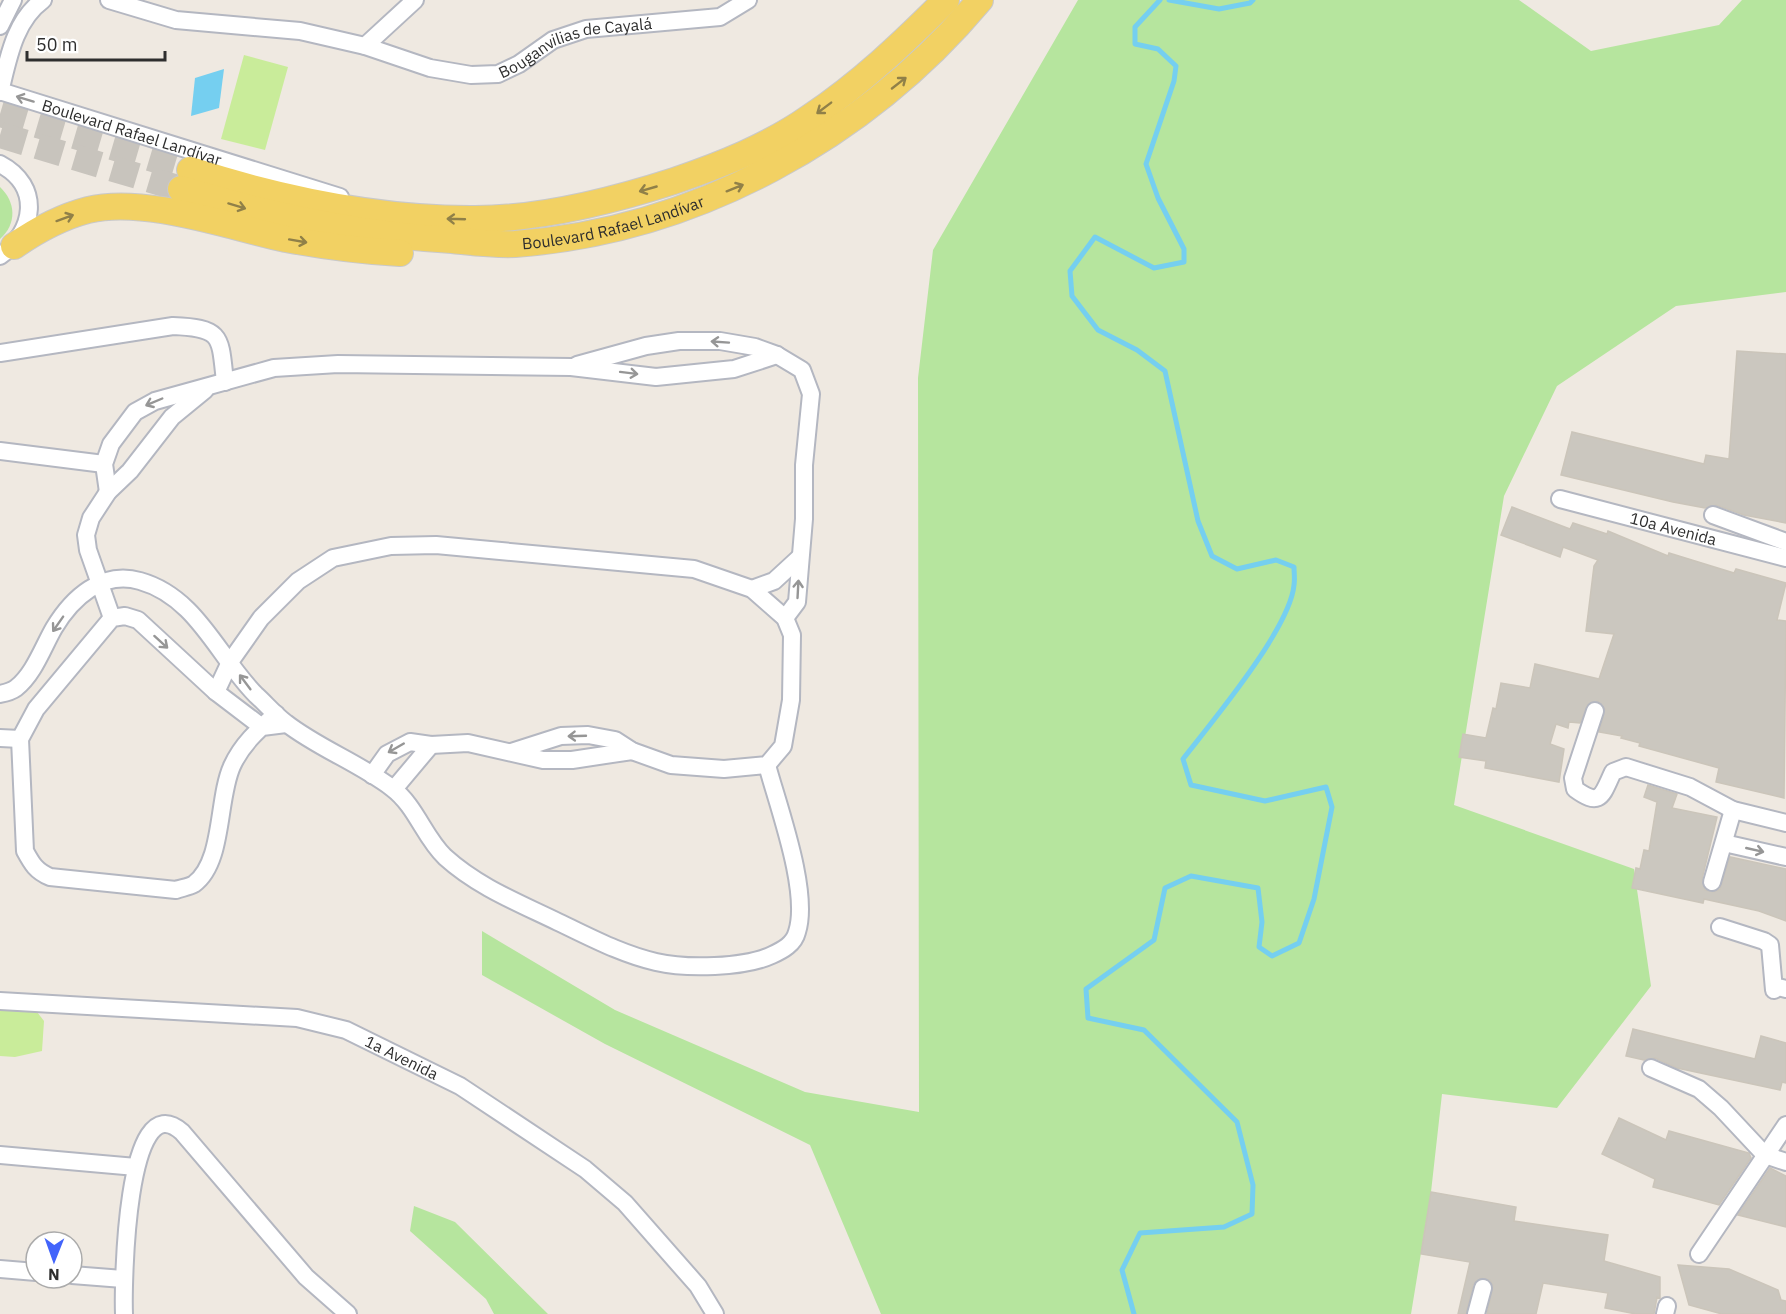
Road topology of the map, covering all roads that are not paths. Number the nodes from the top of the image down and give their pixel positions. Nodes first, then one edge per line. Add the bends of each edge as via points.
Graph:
1 (13, 0) edge
2 (43, 0) edge
3 (109, 0) edge
4 (415, 0) edge
5 (748, 0) edge
6 (946, 0) edge
7 (980, 0) edge
8 (128, 3) edge
9 (0, 26) edge
10 (365, 46) junction
11 (0, 92) edge
12 (0, 164) edge
13 (401, 216) junction
14 (513, 244) junction
15 (7, 251) edge
16 (0, 353) edge
17 (777, 355) junction
18 (571, 367) junction
19 (217, 383) junction
20 (0, 451) edge
21 (104, 464) junction
22 (108, 492) junction
23 (1560, 499) dead end
24 (1713, 516) dead end
25 (1786, 542) edge
26 (799, 558) junction
27 (1786, 558) edge
28 (98, 582) junction
29 (752, 589) junction
30 (112, 618) junction
31 (785, 618) junction
32 (230, 662) junction
33 (216, 692) junction
34 (0, 694) edge
35 (1595, 711) dead end
36 (281, 719) junction
37 (262, 727) junction
38 (0, 738) edge
39 (20, 739) junction
40 (430, 744) junction
41 (632, 751) junction
42 (511, 752) junction
43 (767, 765) junction
44 (372, 775) junction
45 (393, 789) junction
46 (1733, 810) junction
47 (1786, 823) edge
48 (1724, 843) junction
49 (1786, 857) edge
50 (1712, 882) dead end
51 (1720, 927) dead end
52 (1782, 988) edge
53 (0, 1001) edge
54 (1651, 1068) dead end
55 (1786, 1125) edge
56 (0, 1155) edge
57 (1766, 1155) junction
58 (1786, 1162) edge
59 (136, 1167) junction
60 (1699, 1254) dead end
61 (0, 1269) edge
62 (24, 1271) edge
63 (84, 1276) edge
64 (123, 1279) junction
65 (1483, 1288) dead end
66 (124, 1314) edge
67 (348, 1314) edge
68 (715, 1314) edge
69 (1476, 1314) edge

1 - 9 street
2 - 11 street via 20,28 6,62
3 - 8 street, Bouganvilias de Cayalá
4 - 10 street
5 - 10 street, Bouganvilias de Cayalá via 720,17 586,29 553,40 498,74 471,75 430,68
6 -> 13 main road, Boulevard Rafael Landívar via 884,63 789,131 733,159 652,188 551,210 471,219
14 -> 7 main road, Boulevard Rafael Landívar via 590,236 665,216 748,183 843,125 900,83
8 - 10 street, Bouganvilias de Cayalá via 176,20 300,31
13 -> 11 street, Boulevard Rafael Landívar
12 - 15 street via 17,177 29,204 23,234
13 -> 14 main road, Boulevard Rafael Landívar via 185,179 254,211 389,237
15 -> 14 main road via 58,220 90,210 131,208 367,251 477,253
16 - 19 street via 173,326 194,327 210,331 221,346
18 -> 17 street via 656,376 734,369
17 -> 18 street via 755,346 679,341 637,348
17 - 26 street via 802,370 811,394
18 - 19 street via 338,364 274,368
19 -> 21 street via 155,401 135,412 111,444
19 - 22 street via 172,417 130,471
20 - 21 street
21 - 22 street
22 - 28 street via 94,512 86,535
23 - 27 street, 10a Avenida
24 - 25 street
26 - 29 street via 774,582
31 -> 26 street via 797,602
28 - 30 street
28 - 32 street via 139,580 161,590 206,627
28 -> 34 street via 81,594 55,625 36,663 16,688
29 - 31 street
29 - 32 street via 694,569 653,564 436,545 391,546 333,558 298,581 261,618
30 -> 33 street via 138,620
30 - 39 street via 36,709
31 - 43 street via 792,635 790,700 783,746
32 - 33 street
36 -> 32 street
33 - 37 street
35 - 46 street via 1573,778 1575,789 1588,799 1601,796 1614,772 1626,767 1690,787
36 - 37 street
36 - 44 street
37 - 39 street via 243,745 231,768 207,867 194,884 176,890 50,877 37,871 25,851
38 - 39 street
40 - 42 street via 468,743
40 -> 44 street via 416,741 398,746
40 - 45 street
41 - 42 street via 572,760 543,760
41 -> 42 street via 615,740 588,735 561,736
41 - 43 street via 671,765 698,768
43 - 45 street via 795,864 799,912 797,934 786,949 756,963 658,963 604,944 491,890 444,856 409,805
44 - 45 street
46 - 47 street
46 - 48 street
48 -> 49 street
48 - 50 street
51 - 52 street via 1770,945 1772,984 1774,990
53 - 68 street, 1a Avenida via 297,1018 346,1030 460,1086 585,1169 625,1203 698,1286
54 - 57 street via 1699,1089
55 - 57 street
56 - 59 street
57 - 58 street
57 - 60 street
59 - 64 street
59 - 67 street via 141,1146 150,1132 164,1123 174,1124 306,1277
61 - 62 street
63 - 64 street
64 - 66 street
65 - 69 street

